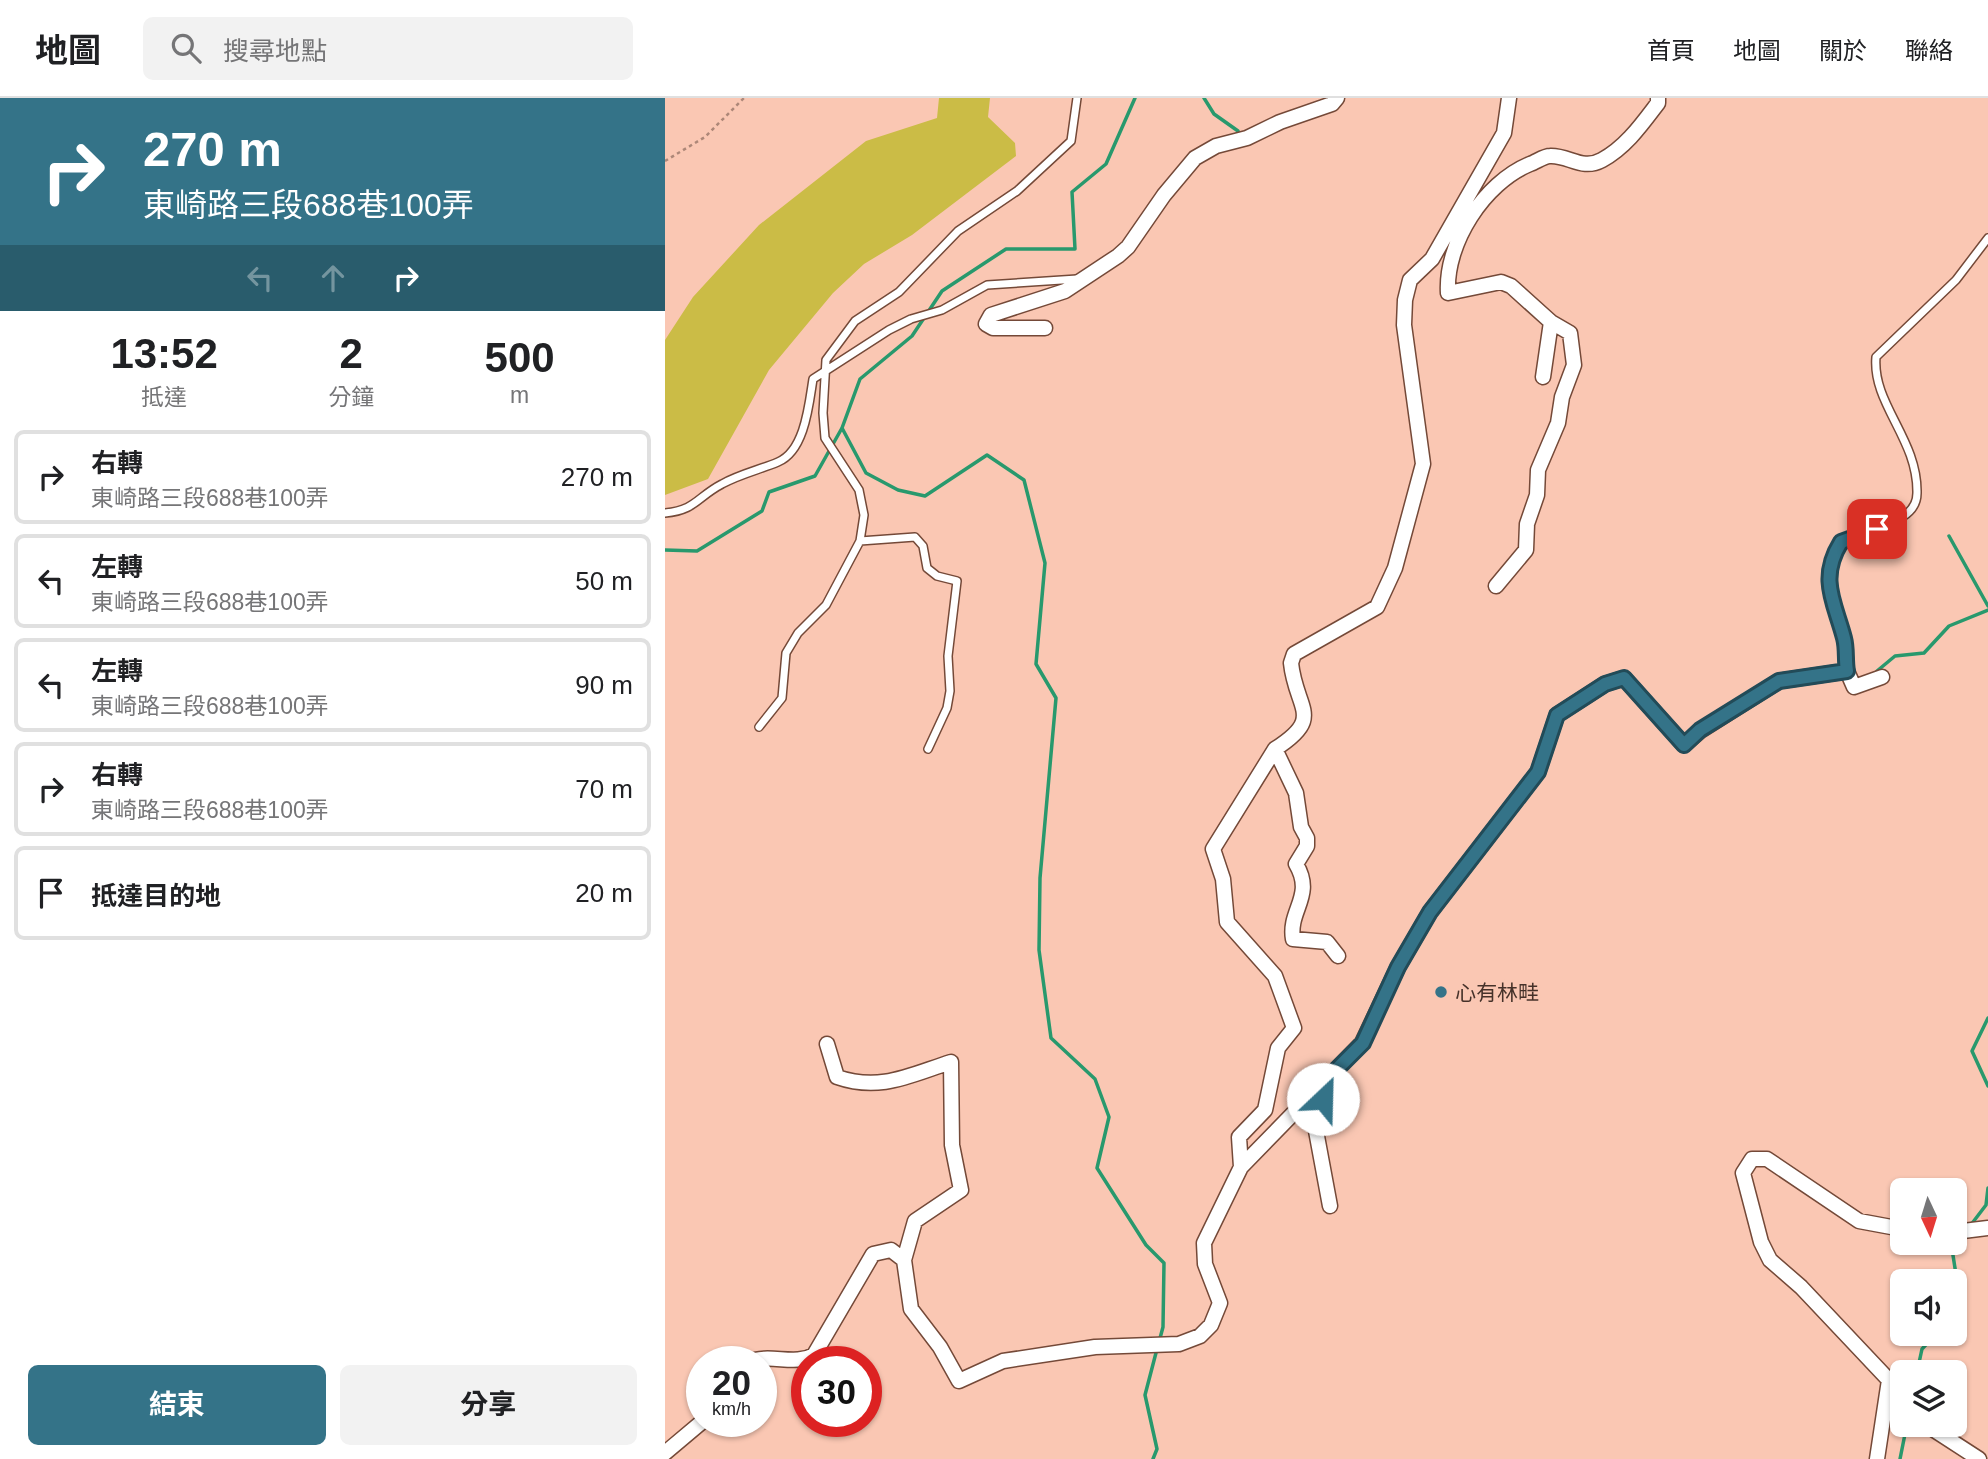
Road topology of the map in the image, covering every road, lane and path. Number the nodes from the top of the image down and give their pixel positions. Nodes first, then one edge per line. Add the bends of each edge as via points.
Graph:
1 (744, 98) edge
2 (1077, 98) edge
3 (1337, 98) edge
4 (1509, 98) edge
5 (1658, 98) edge
6 (665, 161) edge
7 (1988, 238) edge
8 (1085, 278) junction
9 (1551, 322) junction
10 (1045, 328) dead end
11 (826, 369) junction
12 (1543, 377) dead end
13 (665, 513) edge
14 (860, 541) junction
15 (1496, 586) dead end
16 (1847, 671) junction
17 (1882, 677) dead end
18 (759, 727) dead end
19 (928, 749) dead end
20 (1275, 749) junction
21 (1338, 956) dead end
22 (827, 1044) dead end
23 (1324, 1082) junction
24 (1241, 1167) junction
25 (1330, 1206) dead end
26 (1890, 1227) edge
27 (904, 1260) junction
28 (777, 1357) edge
29 (1890, 1381) edge
30 (1890, 1413) edge
31 (686, 1435) edge
32 (1945, 1437) edge
33 (665, 1453) edge
34 (1877, 1459) edge
35 (1979, 1459) edge

1 - 6 path via 705,137
2 - 11 lane via 1071,141 1017,191 958,231 899,292 855,321 826,360
3 - 8 street via 1332,104 1195,158 1128,247
4 - 20 street via 1503,133 1432,259 1410,281 1405,300 1423,464 1395,568 1377,607 1294,654 1292,672 1305,720 1300,731
5 - 9 street via 1631,138 1601,161 1583,165 1550,156 1518,169 1496,187 1464,226 1447,275 1448,293 1501,282
7 - 16 lane via 1956,280 1876,357 1884,402 1912,452 1917,492 1913,507 1896,520 1849,537 1837,548 1830,596 1843,634
8 - 10 street via 1065,291 991,315 986,324 993,328
8 - 11 lane via 987,285 941,310 889,330
9 - 12 street
9 - 15 street via 1570,333 1574,365 1558,423 1538,470 1526,550
11 - 13 lane via 813,379 804,426 781,461 720,484 685,511
11 - 14 lane via 825,438 859,490 864,515
14 - 18 lane via 826,605 798,633 786,653 782,698
14 - 19 lane via 915,537 923,546 927,568 957,581 948,656 950,691
16 - 17 street via 1854,687
16 - 23 street via 1779,681 1700,730 1684,745 1624,678 1566,707 1553,722 1538,772 1430,912 1363,1043
20 - 21 street via 1296,793 1307,838 1296,864 1304,893 1291,927 1293,939 1327,942
20 - 24 street via 1213,849 1223,879 1227,922 1275,976 1294,1028 1278,1048 1265,1110 1239,1137
22 - 27 street via 837,1077 859,1085 888,1083 951,1062 952,1145 961,1190 915,1221
23 - 24 street
23 - 25 street via 1314,1120
24 - 27 street via 1204,1243 1219,1312 1200,1336 1179,1344 1095,1347 1003,1360 959,1381 911,1309
26 - 29 street via 1859,1221 1767,1159 1752,1159 1742,1173 1770,1260
27 - 28 street via 891,1250 873,1254 814,1355 800,1360
30 - 34 street
31 - 33 street
32 - 35 street

